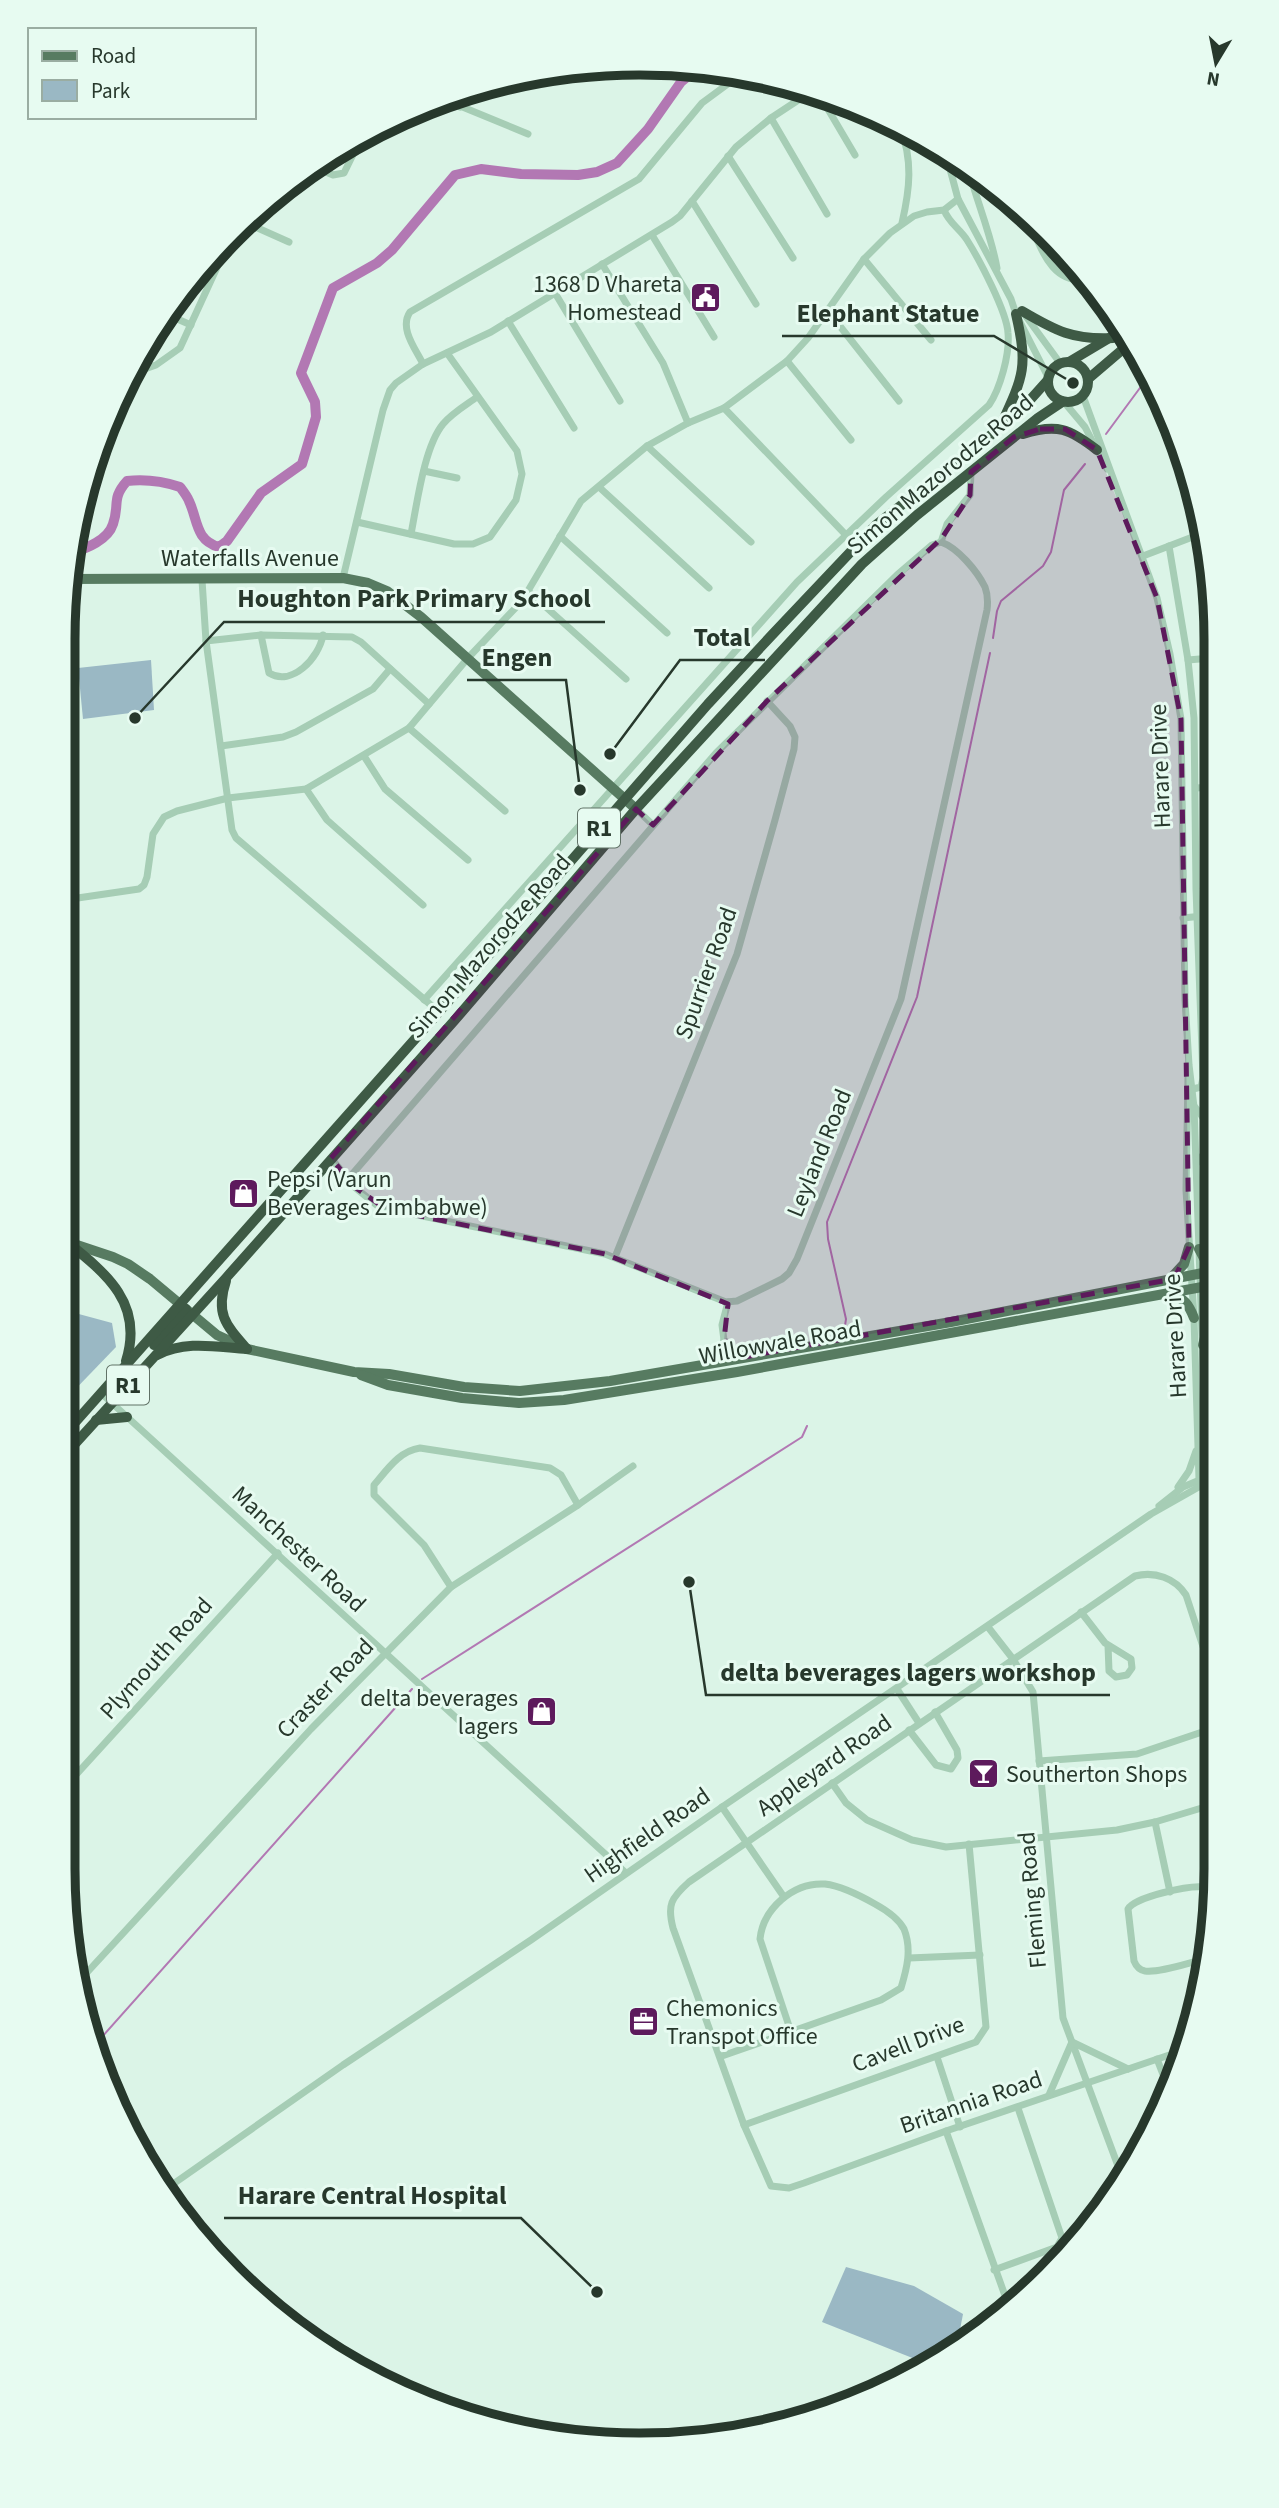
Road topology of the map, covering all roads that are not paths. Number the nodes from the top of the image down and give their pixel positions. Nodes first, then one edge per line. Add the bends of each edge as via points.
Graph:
1 (730, 83) edge
2 (801, 99) edge
3 (461, 104) edge
4 (457, 105) edge
5 (460, 107) junction
6 (827, 107) edge
7 (771, 118) junction
8 (528, 134) dead end
9 (906, 142) edge
10 (354, 153) edge
11 (855, 155) dead end
12 (728, 156) junction
13 (950, 168) edge
14 (324, 171) edge
15 (972, 184) edge
16 (958, 199) junction
17 (692, 201) junction
18 (944, 211) junction
19 (827, 214) dead end
20 (902, 223) junction
21 (255, 227) edge
22 (652, 235) junction
23 (289, 242) dead end
24 (1041, 244) edge
25 (793, 258) dead end
26 (864, 259) junction
27 (602, 264) junction
28 (212, 270) edge
29 (998, 275) junction
30 (1075, 281) edge
31 (555, 292) junction
32 (756, 304) dead end
33 (828, 311) junction
34 (1019, 312) junction
35 (176, 318) edge
36 (508, 321) junction
37 (191, 324) junction
38 (1114, 334) edge
39 (1115, 335) edge
40 (714, 337) dead end
41 (930, 340) dead end
42 (1123, 349) edge
43 (447, 354) junction
44 (787, 361) junction
45 (423, 363) junction
46 (1065, 363) junction
47 (144, 369) edge
48 (1048, 379) junction
49 (1088, 379) junction
50 (1083, 396) junction
51 (477, 397) junction
52 (620, 401) dead end
53 (899, 401) dead end
54 (1063, 402) junction
55 (724, 408) junction
56 (688, 423) junction
57 (1000, 427) junction
58 (574, 428) dead end
59 (1014, 437) junction
60 (851, 440) dead end
61 (647, 446) junction
62 (1097, 450) junction
63 (424, 471) junction
64 (971, 472) junction
65 (1111, 475) junction
66 (457, 478) dead end
67 (599, 487) junction
68 (357, 522) junction
69 (411, 534) junction
70 (845, 534) junction
71 (560, 536) junction
72 (1194, 536) edge
73 (751, 542) dead end
74 (941, 542) junction
75 (1169, 546) junction
76 (1143, 556) junction
77 (343, 578) junction
78 (79, 579) edge
79 (202, 580) junction
80 (709, 588) dead end
81 (528, 591) junction
82 (667, 633) dead end
83 (261, 635) junction
84 (323, 635) junction
85 (206, 640) junction
86 (468, 658) junction
87 (1204, 659) edge
88 (1188, 660) junction
89 (390, 669) junction
90 (626, 679) dead end
91 (767, 701) junction
92 (429, 704) junction
93 (409, 728) junction
94 (221, 746) junction
95 (649, 746) junction
96 (364, 756) junction
97 (662, 756) junction
98 (614, 788) junction
99 (1196, 788) junction
100 (1204, 788) edge
101 (306, 789) junction
102 (228, 799) junction
103 (625, 799) junction
104 (636, 809) junction
105 (505, 811) dead end
106 (653, 825) junction
107 (468, 860) dead end
108 (75, 898) edge
109 (423, 905) dead end
110 (1197, 915) junction
111 (1204, 915) edge
112 (1183, 918) junction
113 (424, 1000) junction
114 (439, 1012) junction
115 (1189, 1065) junction
116 (1193, 1089) junction
117 (1194, 1107) junction
118 (1204, 1119) edge
119 (1204, 1154) edge
120 (331, 1158) junction
121 (1196, 1165) junction
122 (348, 1179) junction
123 (75, 1245) edge
124 (1194, 1248) junction
125 (75, 1250) edge
126 (615, 1257) junction
127 (1204, 1260) edge
128 (1204, 1271) edge
129 (1196, 1274) junction
130 (226, 1278) junction
131 (1168, 1280) junction
132 (1204, 1286) edge
133 (1196, 1287) junction
134 (1161, 1293) junction
135 (728, 1303) junction
136 (186, 1309) junction
137 (1194, 1318) junction
138 (724, 1340) junction
139 (1204, 1341) edge
140 (1203, 1345) junction
141 (247, 1349) junction
142 (744, 1357) junction
143 (150, 1359) junction
144 (720, 1361) junction
145 (124, 1367) junction
146 (354, 1371) junction
147 (1204, 1386) edge
148 (102, 1394) junction
149 (112, 1403) junction
150 (127, 1417) junction
151 (96, 1420) junction
152 (75, 1423) edge
153 (75, 1429) edge
154 (1198, 1443) junction
155 (75, 1444) edge
156 (633, 1466) dead end
157 (1204, 1467) edge
158 (1204, 1480) edge
159 (1204, 1481) edge
160 (1174, 1493) junction
161 (578, 1505) junction
162 (1151, 1514) junction
163 (278, 1553) junction
164 (450, 1587) junction
165 (1081, 1612) junction
166 (988, 1627) junction
167 (1108, 1646) junction
168 (1204, 1650) edge
169 (384, 1654) junction
170 (1013, 1659) junction
171 (897, 1689) junction
172 (935, 1712) junction
173 (919, 1723) junction
174 (909, 1730) junction
175 (1204, 1731) edge
176 (1039, 1761) junction
177 (75, 1776) edge
178 (832, 1783) junction
179 (722, 1807) junction
180 (1204, 1807) edge
181 (1155, 1822) junction
182 (1046, 1838) junction
183 (746, 1842) junction
184 (970, 1844) junction
185 (626, 1873) junction
186 (1204, 1886) edge
187 (1170, 1892) junction
188 (784, 1897) junction
189 (980, 1955) junction
190 (909, 1958) junction
191 (1196, 1960) edge
192 (85, 1974) edge
193 (791, 2032) junction
194 (1072, 2042) junction
195 (1173, 2054) edge
196 (722, 2056) junction
197 (937, 2057) junction
198 (1157, 2059) junction
199 (1128, 2069) junction
200 (1164, 2077) edge
201 (1088, 2082) junction
202 (1049, 2095) junction
203 (1018, 2108) junction
204 (744, 2124) junction
205 (961, 2127) junction
206 (946, 2131) junction
207 (1118, 2167) edge
208 (172, 2185) edge
209 (995, 2270) junction
210 (1006, 2298) edge

1 - 45 street via 702,103 639,179 410,312 406,329
2 - 7 street
3 - 5 street
4 - 5 street
5 - 8 street
6 - 11 street
7 - 12 street
7 - 19 street
9 - 20 street via 911,171
10 - 14 street via 344,173
12 - 17 street
12 - 25 street
13 - 16 street
15 - 29 street via 992,240
16 - 18 street
16 - 29 street
17 - 22 street via 680,216
17 - 32 street
18 - 20 street via 927,212
18 - 70 street via 976,255 1007,326 1008,346 998,388 989,405
20 - 26 street
21 - 23 street
22 - 27 street
22 - 40 street
24 - 30 street via 1051,264 1064,278
26 - 33 street
26 - 41 street
27 - 31 street
27 - 56 street via 663,362
28 - 37 street
29 - 34 street
31 - 36 street
31 - 52 street
33 - 44 street
33 - 53 street
34 - 38 highway via 1073,337
34 - 46 street
34 - 48 street
34 - 57 highway via 1023,369
35 - 37 street
36 - 43 street
36 - 58 street
37 - 47 street via 180,348
39 - 46 highway, R1
42 - 49 highway
43 - 45 street
43 - 51 street
44 - 55 street
44 - 60 street
45 - 68 street via 396,383 386,400
46 - 48 highway, Simon Mazorodze Road / R1 via 1053,368
46 - 49 highway via 1081,368
48 - 54 highway, Simon Mazorodze Road via 1051,394
48 - 57 highway, Simon Mazorodze Road / R1
49 - 50 highway
50 - 54 highway, Simon Mazorodze Road / R1
50 - 65 street, Harare Drive
51 - 63 street via 441,425
51 - 69 street via 517,451 522,474 516,500 498,528 481,542 464,545
54 - 59 highway, Simon Mazorodze Road / R1
54 - 62 street, Harare Drive via 1081,421
55 - 56 street
55 - 70 street
56 - 61 street
57 - 97 highway, Simon Mazorodze Road / R1 via 858,543
59 - 62 highway via 1040,429 1065,429
59 - 64 highway, Simon Mazorodze Road / R1
61 - 67 street
61 - 73 street
62 - 65 street, Harare Drive
63 - 66 street
63 - 69 street
64 - 74 street via 970,495 947,524
64 - 104 highway, Simon Mazorodze Road / R1 via 862,564
65 - 76 street, Harare Drive
67 - 71 street via 576,508
67 - 80 street
68 - 69 street
68 - 77 street
70 - 95 street
71 - 81 street
71 - 82 street
72 - 75 street
74 - 91 street via 897,576
74 - 135 street, Leyland Road via 953,548 980,580 987,594 987,610 906,979 794,1266 782,1279
75 - 76 street
75 - 88 street
76 - 112 street, Harare Drive via 1157,598 1181,719
77 - 79 main road, Waterfalls Avenue
77 - 86 main road, Waterfalls Avenue via 377,586 396,597
78 - 79 main road, Waterfalls Avenue
79 - 85 street
81 - 86 street
81 - 90 street
83 - 84 street
83 - 84 street via 269,673 281,678 310,661
83 - 85 street
84 - 89 street via 352,637
85 - 94 street
86 - 92 street
86 - 98 main road, Waterfalls Avenue
87 - 88 street
88 - 99 street
89 - 92 street
89 - 94 street via 373,689 296,732
91 - 106 street
91 - 126 street, Spurrier Road via 795,737 775,820 737,954
92 - 93 street
93 - 96 street
93 - 105 street
94 - 102 street
95 - 97 street
95 - 98 street
96 - 101 street
96 - 107 street via 385,789
97 - 103 highway, Simon Mazorodze Road / R1
98 - 103 main road, Waterfalls Avenue
98 - 113 street
99 - 100 street
99 - 110 street
101 - 102 street
101 - 109 street via 327,820
102 - 108 street via 164,817 153,834 147,877 139,889
102 - 113 street via 232,830 241,844
103 - 104 main road, Waterfalls Avenue
103 - 114 highway, Simon Mazorodze Road / R1
104 - 106 street
104 - 120 highway, Simon Mazorodze Road / R1
106 - 122 street
110 - 111 street
110 - 112 street
110 - 116 street via 1203,1078 1201,1087
112 - 115 street, Harare Drive
113 - 114 street
114 - 136 highway, Simon Mazorodze Road / R1
115 - 116 street, Harare Drive
115 - 124 street, Harare Drive via 1186,1190
116 - 117 street, Harare Drive
117 - 118 street
117 - 121 street, Harare Drive
119 - 121 street
120 - 122 street
120 - 130 highway, Simon Mazorodze Road / R1
121 - 124 street, Harare Drive
122 - 126 street via 374,1204 386,1209
123 - 136 main road, Willowvale Road via 128,1264
124 - 127 main road
124 - 129 street, Harare Drive
124 - 131 main road
125 - 145 highway via 102,1270 126,1306 131,1338
126 - 135 street
128 - 129 main road, Willowvale Road
129 - 131 main road, Willowvale Road
129 - 133 street, Harare Drive
130 - 136 highway, Simon Mazorodze Road / R1
130 - 141 highway via 222,1314
131 - 142 main road, Willowvale Road
132 - 133 main road, Willowvale Road
133 - 134 main road, Willowvale Road
133 - 137 street, Harare Drive
133 - 140 street, Harare Drive
134 - 137 main road via 1181,1297
134 - 146 main road, Willowvale Road via 737,1372 552,1401 463,1398 388,1385
135 - 138 street via 722,1325
136 - 141 main road, Willowvale Road via 217,1335
136 - 143 highway, Simon Mazorodze Road / R1
136 - 145 highway, Simon Mazorodze Road / R1
137 - 154 street, Harare Drive
138 - 142 street
138 - 144 street
139 - 140 main road
140 - 147 street, Harare Drive
141 - 143 highway via 180,1346
141 - 146 main road, Willowvale Road
142 - 144 main road, Willowvale Road
143 - 149 highway, Simon Mazorodze Road / R1
144 - 146 main road, Willowvale Road via 584,1385 520,1391
145 - 148 highway, Simon Mazorodze Road / R1
148 - 149 street, Manchester Road
148 - 152 highway, Simon Mazorodze Road / R1
149 - 150 street, Manchester Road
149 - 151 highway, Simon Mazorodze Road / R1
149 - 153 highway via 104,1404
150 - 151 highway
150 - 163 street, Manchester Road
151 - 155 highway, Simon Mazorodze Road / R1
154 - 157 street, Harare Drive
154 - 160 street via 1189,1471
156 - 161 street, Craster Road
158 - 160 street, Highfield Road
159 - 162 street, Highfield Road
160 - 162 street, Highfield Road
161 - 164 street, Craster Road
161 - 164 street via 561,1475 550,1468 420,1448 400,1455 374,1485 374,1495 424,1545
162 - 166 street, Highfield Road
163 - 169 street, Manchester Road
163 - 177 street, Plymouth Road
164 - 169 street, Craster Road
165 - 167 street
165 - 168 street, Appleyard Road via 1128,1580 1152,1575 1177,1583 1186,1595
165 - 170 street, Appleyard Road
166 - 170 street, Fleming Road
166 - 171 street, Highfield Road
167 - 167 street via 1109,1671 1116,1677 1127,1675 1131,1659
169 - 185 street, Manchester Road
169 - 192 street, Craster Road
170 - 172 street, Appleyard Road
170 - 176 street, Fleming Road via 1033,1692
171 - 173 street
171 - 179 street, Highfield Road
172 - 173 street, Appleyard Road
172 - 174 street via 957,1750 958,1759 951,1769 936,1765
173 - 174 street, Appleyard Road
174 - 178 street, Appleyard Road
175 - 176 street via 1137,1754
176 - 182 street, Fleming Road
178 - 183 street, Appleyard Road
178 - 184 street via 867,1820 912,1840 946,1847
179 - 183 street
179 - 185 street, Highfield Road
180 - 181 street
181 - 182 street
181 - 187 street
182 - 184 street
182 - 194 street, Fleming Road via 1060,2000
183 - 188 street
183 - 196 street, Appleyard Road via 689,1882 672,1900 670,1909 673,1928
184 - 189 street, Cavell Drive
185 - 208 street, Highfield Road
186 - 187 street
187 - 191 street via 1137,1901 1128,1909 1133,1961 1145,1971
188 - 190 street via 826,1884 869,1900 902,1927
188 - 193 street via 764,1919 760,1939
189 - 190 street
189 - 197 street, Cavell Drive via 986,2027 976,2042
190 - 193 street via 901,1988 894,1994
193 - 196 street
194 - 199 street
194 - 201 street, Fleming Road
194 - 202 street
195 - 198 street, Britannia Road
196 - 204 street
197 - 204 street, Cavell Drive
197 - 205 street
198 - 199 street, Britannia Road
198 - 200 street
199 - 201 street, Britannia Road
201 - 202 street, Britannia Road
201 - 207 street, Fleming Road
202 - 203 street, Britannia Road
203 - 205 street, Britannia Road
203 - 209 street via 1062,2238 1057,2247
204 - 206 street, Britannia Road via 771,2186 789,2188
205 - 206 street, Britannia Road
206 - 209 street
209 - 210 street

